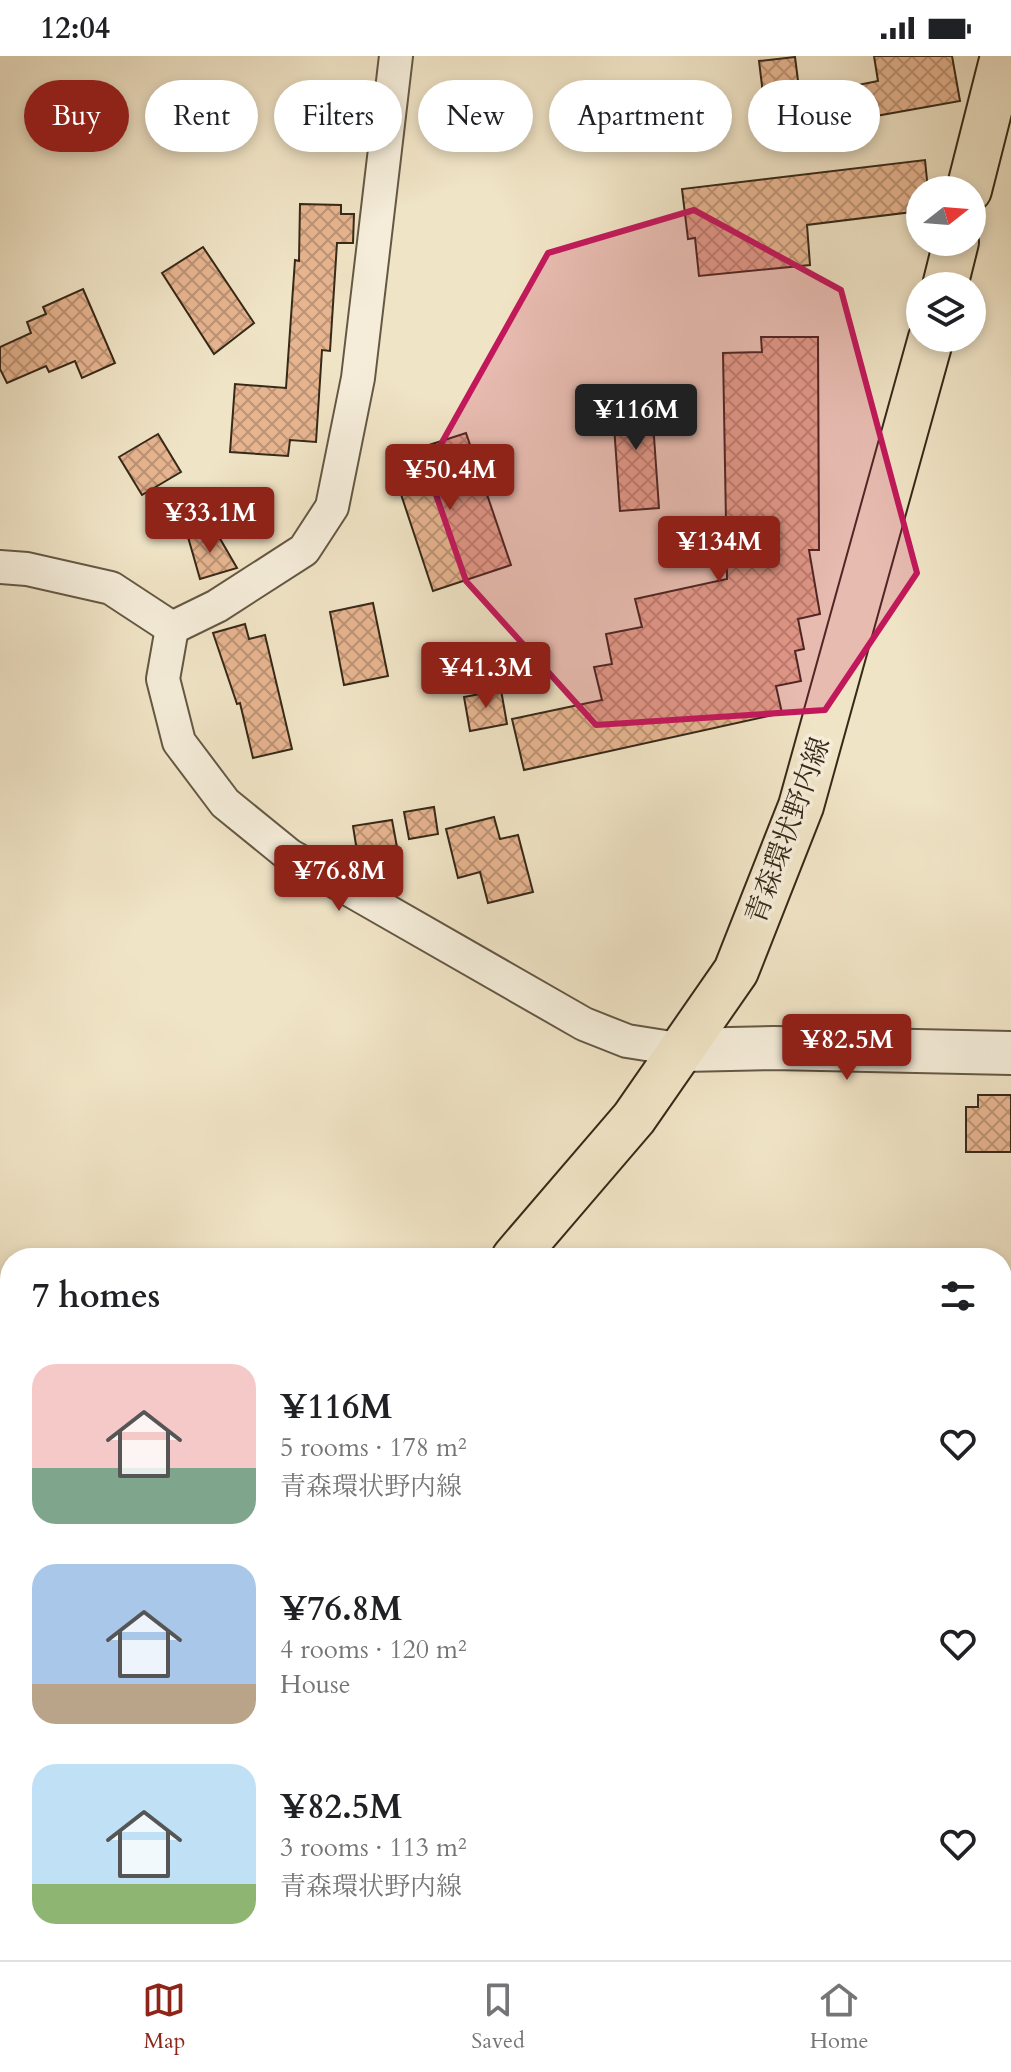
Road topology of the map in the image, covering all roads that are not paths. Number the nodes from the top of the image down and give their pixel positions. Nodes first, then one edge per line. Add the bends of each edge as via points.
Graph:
1 (396, 56) edge
2 (1003, 56) edge
3 (973, 176) edge
4 (927, 352) edge
5 (0, 567) edge
6 (172, 628) junction
7 (684, 1050) junction
8 (1011, 1053) edge
9 (523, 1248) edge

1 - 6 street via 358,378 332,507 304,550
2 - 3 main road
4 - 7 main road, 青森環状野内線 via 801,806 736,971
5 - 6 street via 111,588
6 - 7 street via 163,679 179,742 225,803 289,855 584,1024 627,1041
7 - 8 street
7 - 9 main road, 青森環状野内線 via 634,1118

